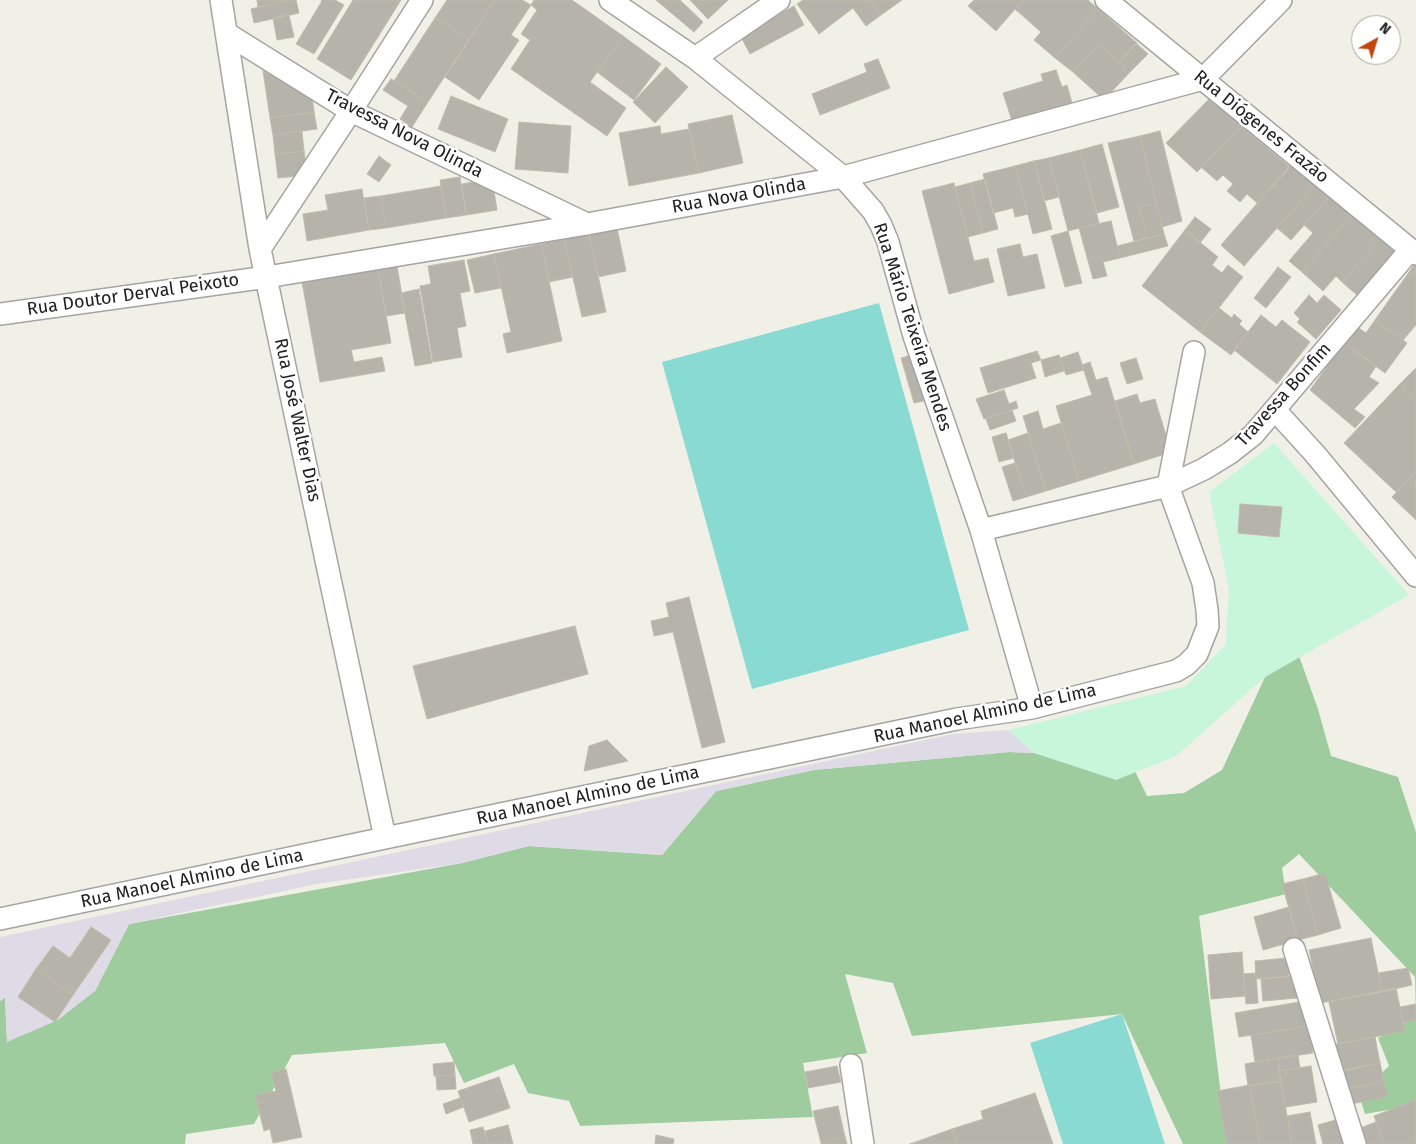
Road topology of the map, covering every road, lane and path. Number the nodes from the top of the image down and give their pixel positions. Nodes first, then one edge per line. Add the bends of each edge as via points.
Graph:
1 (221, 0) edge
2 (422, 0) edge
3 (610, 0) edge
4 (779, 0) edge
5 (1106, 0) edge
6 (1281, 0) edge
7 (226, 33) junction
8 (695, 58) junction
9 (1204, 79) junction
10 (351, 112) junction
11 (843, 177) junction
12 (587, 224) junction
13 (260, 249) junction
14 (1413, 252) edge
15 (267, 277) junction
16 (0, 314) edge
17 (1194, 352) dead end
18 (1274, 410) junction
19 (1168, 486) junction
20 (981, 530) junction
21 (1416, 576) edge
22 (1032, 708) junction
23 (385, 838) junction
24 (0, 919) edge
25 (1294, 949) dead end
26 (851, 1065) dead end
27 (862, 1144) edge
28 (1355, 1144) edge

1 - 7 street, Rua José Walter Dias
2 - 10 street
3 - 8 street, Rua Mário Teixeira Mendes
4 - 8 street
5 - 9 street, Rua Diógenes Frazão
6 - 9 street
7 - 10 street, Travessa Nova Olinda
7 - 13 street, Rua José Walter Dias
8 - 11 street, Rua Mário Teixeira Mendes
9 - 11 street, Rua Nova Olinda
9 - 14 street, Rua Diógenes Frazão
10 - 12 street, Travessa Nova Olinda
10 - 13 street
11 - 12 street, Rua Nova Olinda
11 - 20 street, Rua Mário Teixeira Mendes via 873,211 885,234 914,336
12 - 15 street, Rua Nova Olinda
13 - 15 street, Rua José Walter Dias
14 - 18 street, Travessa Bonfim
15 - 16 street, Rua Doutor Derval Peixoto
15 - 23 street, Rua José Walter Dias
17 - 19 street
18 - 19 street, Travessa Bonfim via 1254,434 1230,453
18 - 21 street via 1315,454
19 - 20 street, Travessa Bonfim
19 - 22 street, Rua Manoel Almino de Lima via 1202,583 1207,610 1208,626 1197,654 1176,671
20 - 22 street, Rua Mário Teixeira Mendes
22 - 23 street, Rua Manoel Almino de Lima via 957,719
23 - 24 street, Rua Manoel Almino de Lima
25 - 28 street
26 - 27 street

